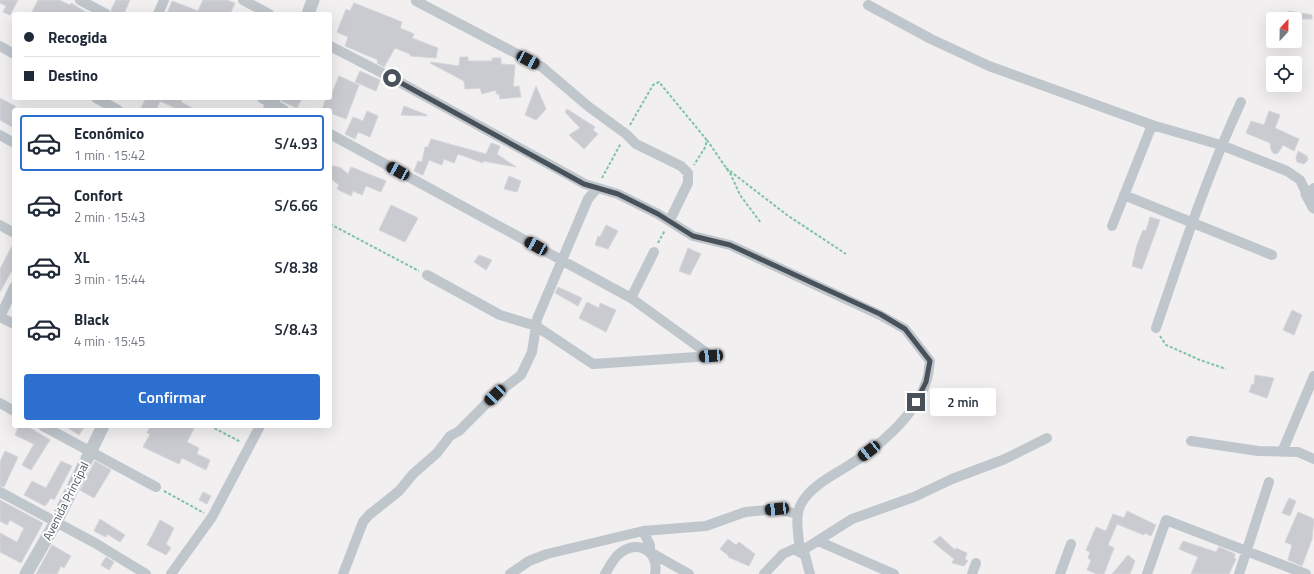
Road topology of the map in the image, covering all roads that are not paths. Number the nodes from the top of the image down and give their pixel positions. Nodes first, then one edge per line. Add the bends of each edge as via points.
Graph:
1 (80, 0) edge
2 (164, 0) edge
3 (243, 0) edge
4 (313, 0) edge
5 (416, 1) edge
6 (868, 5) dead end
7 (102, 12) edge
8 (159, 12) edge
9 (265, 12) edge
10 (309, 12) edge
11 (0, 46) edge
12 (332, 47) edge
13 (12, 53) edge
14 (100, 100) edge
15 (269, 102) edge
16 (1242, 102) dead end
17 (114, 106) edge
18 (280, 108) edge
19 (1152, 125) junction
20 (0, 135) edge
21 (332, 135) edge
22 (12, 142) edge
23 (1221, 145) junction
24 (597, 188) junction
25 (1310, 191) edge
26 (1124, 194) junction
27 (1314, 207) edge
28 (670, 220) junction
29 (1192, 222) junction
30 (0, 225) edge
31 (1112, 226) dead end
32 (12, 232) edge
33 (654, 252) road end
34 (1272, 255) dead end
35 (563, 261) junction
36 (426, 275) road end
37 (12, 291) edge
38 (631, 298) junction
39 (0, 317) edge
40 (12, 323) edge
41 (536, 326) junction
42 (1156, 328) road end
43 (1314, 376) edge
44 (0, 403) edge
45 (12, 410) edge
46 (47, 428) edge
47 (102, 428) edge
48 (259, 428) edge
49 (1047, 438) dead end
50 (1191, 441) dead end
51 (91, 451) junction
52 (1282, 452) junction
53 (1314, 459) edge
54 (1269, 482) dead end
55 (156, 487) road end
56 (0, 492) edge
57 (797, 514) junction
58 (56, 522) junction
59 (643, 531) junction
60 (818, 541) junction
61 (1071, 544) dead end
62 (1246, 551) junction
63 (650, 552) junction
64 (800, 552) junction
65 (976, 563) dead end
66 (26, 574) edge
67 (146, 574) edge
68 (171, 574) edge
69 (343, 574) edge
70 (510, 574) edge
71 (605, 574) edge
72 (655, 574) edge
73 (689, 574) edge
74 (764, 574) edge
75 (810, 574) edge
76 (894, 574) edge
77 (972, 574) edge
78 (1060, 574) edge
79 (1147, 574) edge
80 (1239, 574) edge
81 (1306, 574) edge

1 - 7 street
2 - 8 street
3 - 9 street
4 - 10 street
5 - 28 street via 542,67 636,144 682,166 688,173 688,183
6 - 19 street via 989,66
11 - 13 street
12 - 24 street via 584,184
14 - 17 street
15 - 18 street
16 - 23 street
19 - 23 street
19 - 26 street
20 - 22 street
21 - 35 street
23 - 25 street via 1287,171
23 - 29 street
24 - 28 street via 618,194
24 - 35 street via 588,199
25 - 27 street
26 - 29 street
26 - 31 street
28 - 57 street via 693,236 730,245 880,314 905,329 930,361 926,382 916,402 896,427 858,460 812,490 801,503
29 - 34 street
29 - 42 street
30 - 32 street
33 - 38 street
35 - 38 street
35 - 41 street
36 - 41 street via 500,315
37 - 39 street
38 - 41 street via 711,356 593,364
39 - 40 street
41 - 69 street via 529,359 521,374 495,395 459,431 450,436 399,491 369,514 363,522
43 - 52 street
44 - 45 street
46 - 51 street
47 - 51 street, Avenida Principal
48 - 68 street via 212,517
49 - 60 street via 1005,459 914,497 852,519
50 - 52 street
51 - 55 street
51 - 58 street, Avenida Principal
52 - 53 street via 1298,452
54 - 62 street
56 - 58 street
57 - 59 street via 771,509 745,512 706,526
57 - 64 street
58 - 66 street, Avenida Principal
58 - 67 street
59 - 63 street via 650,545
59 - 70 street via 547,554 529,561
60 - 64 street
60 - 76 street
61 - 78 street
62 - 79 street via 1166,520
62 - 80 street
62 - 81 street
63 - 71 street via 641,547 631,548 618,555
63 - 72 street via 657,566
63 - 73 street
64 - 74 street via 794,549 783,554
64 - 75 street via 805,555
65 - 77 street

